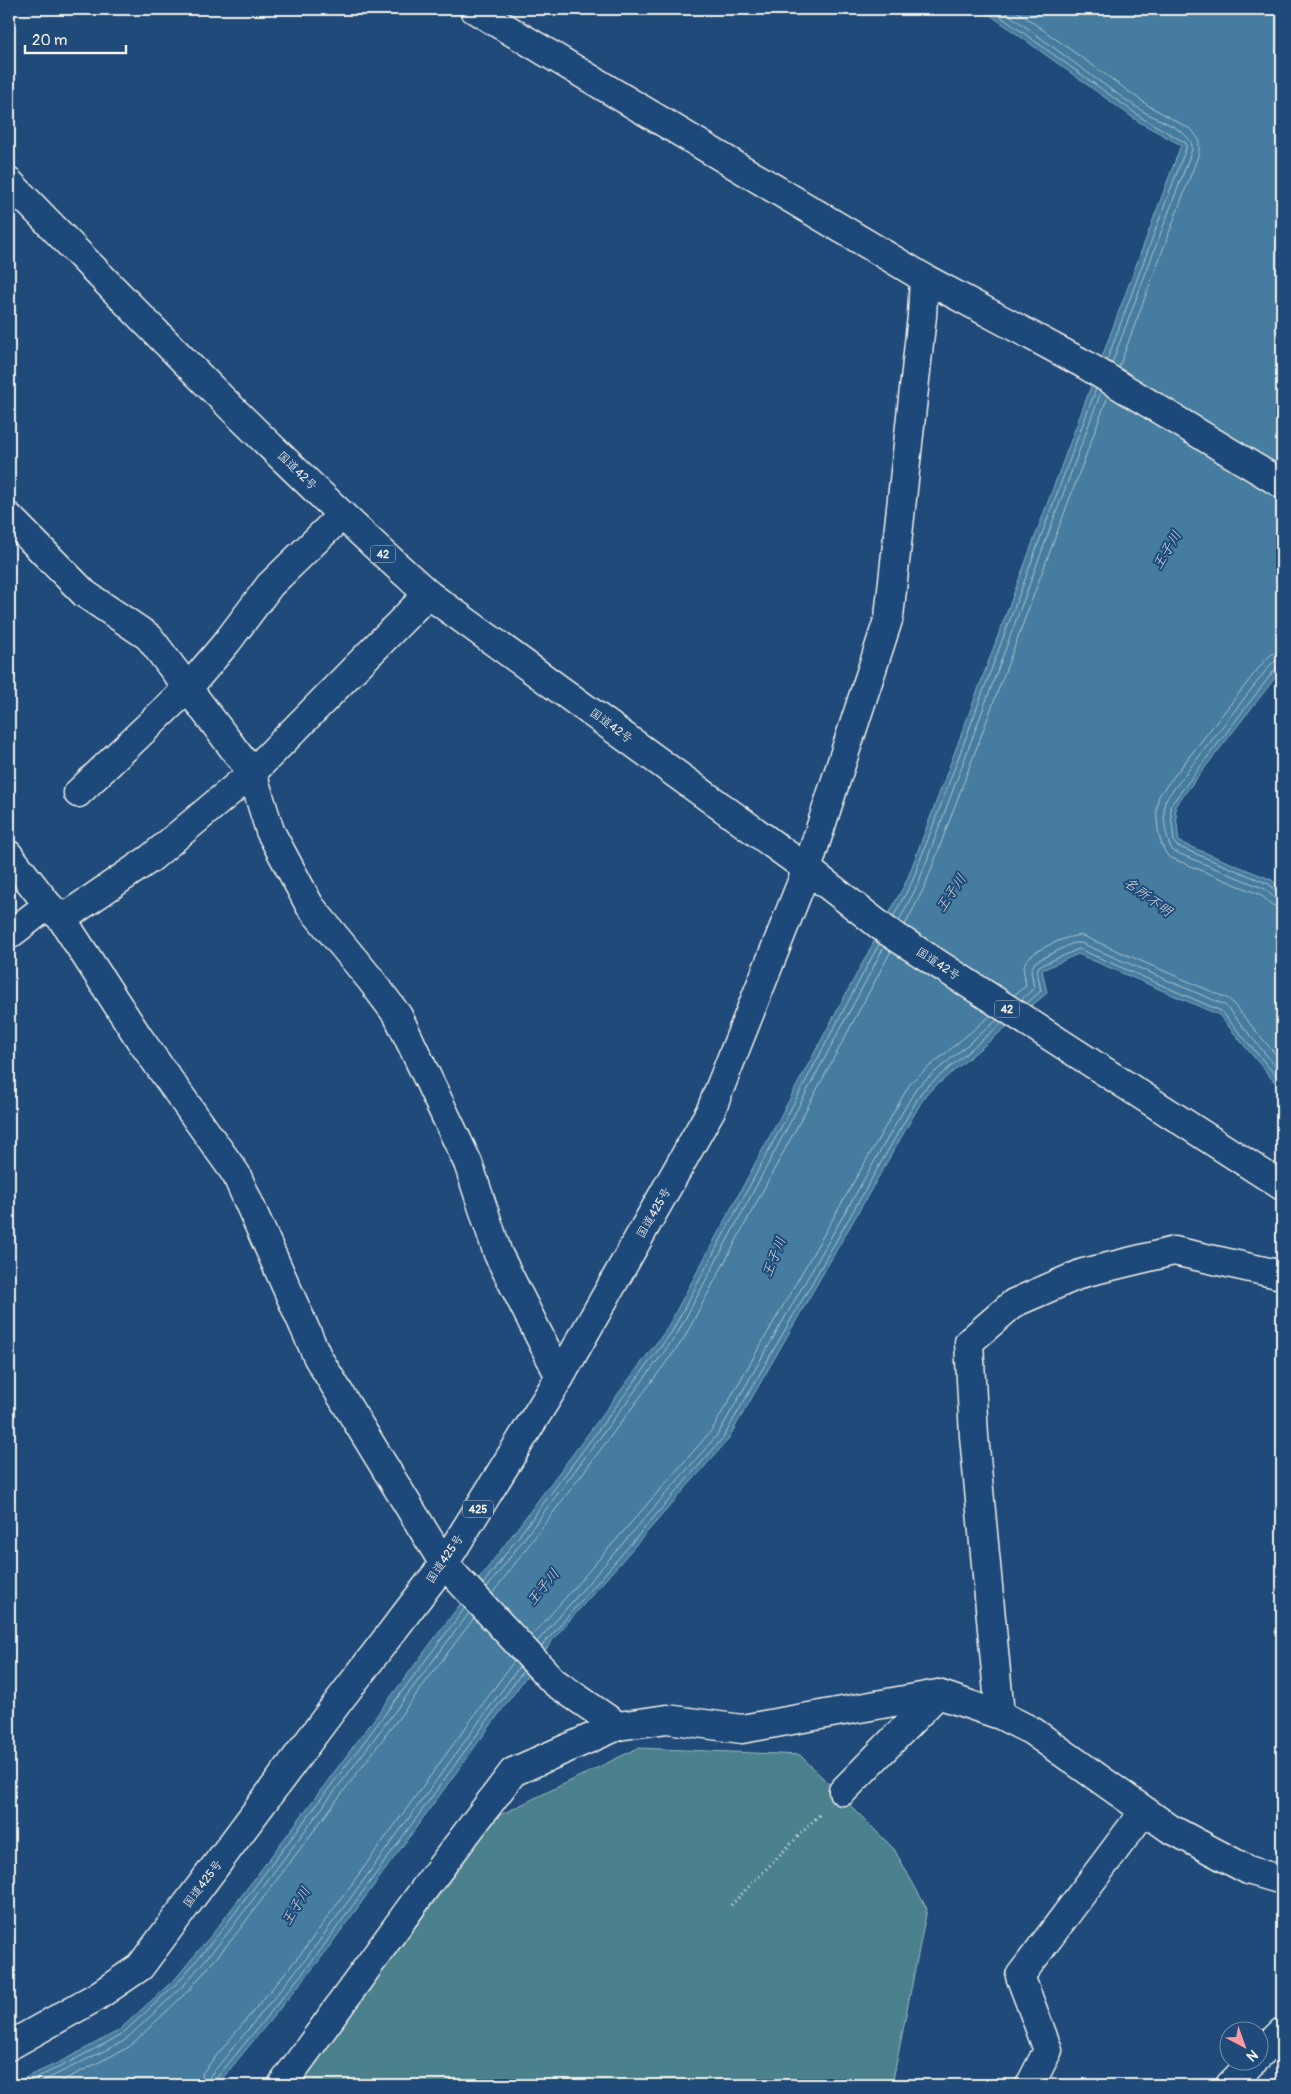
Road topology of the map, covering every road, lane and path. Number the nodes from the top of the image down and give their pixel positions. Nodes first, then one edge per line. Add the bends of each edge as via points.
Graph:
1 (474, 9) edge
2 (9, 182) edge
3 (924, 278) junction
4 (1282, 484) edge
5 (342, 515) junction
6 (9, 518) edge
7 (428, 594) junction
8 (188, 688) junction
9 (252, 773) junction
10 (78, 793) dead end
11 (9, 855) edge
12 (807, 868) junction
13 (55, 912) junction
14 (9, 934) edge
15 (1282, 1186) edge
16 (1282, 1275) edge
17 (560, 1377) junction
18 (444, 1564) junction
19 (938, 1694) junction
20 (1000, 1715) junction
21 (618, 1726) junction
22 (843, 1791) joint
23 (1144, 1810) junction
24 (1282, 1880) edge
25 (731, 1905) dead end
26 (1282, 2032) edge
27 (9, 2046) edge
28 (1268, 2046) edge
29 (1243, 2072) edge
30 (282, 2085) edge
31 (1030, 2085) edge
32 (1230, 2085) edge

1 - 3 main road
2 - 5 main road, 国道42号 / 42 via 188,367
3 - 4 main road via 1084,364
3 - 12 main road, 国道425号 via 888,617
5 - 7 main road, 国道42号 / 42
5 - 8 main road via 270,585
6 - 8 main road via 85,594 149,637
7 - 9 main road
7 - 12 main road, 国道42号 / 42
8 - 9 main road
8 - 10 main road
9 - 13 main road via 151,858
9 - 17 main road via 270,831 310,906 398,1016 468,1163 498,1254
11 - 13 main road
12 - 15 main road, 国道42号 / 42 via 887,931
12 - 17 main road, 国道425号 / 425 via 711,1110
13 - 14 main road
13 - 18 main road via 139,1038 236,1174 318,1358
16 - 20 main road via 1174,1251 1083,1273 1014,1303 969,1342 974,1436
17 - 18 main road, 国道425号 / 425
18 - 21 main road via 554,1682
18 - 27 main road, 国道425号 / 425 via 140,1967 96,1997
19 - 20 main road
19 - 21 main road via 742,1729 667,1719
19 - 22 main road
20 - 23 main road via 1032,1731
21 - 30 main road via 513,1772
22 - 25 path
23 - 24 main road via 1169,1828 1248,1870
23 - 31 main road via 1020,1976 1048,2050
26 - 28 main road
29 - 32 main road

